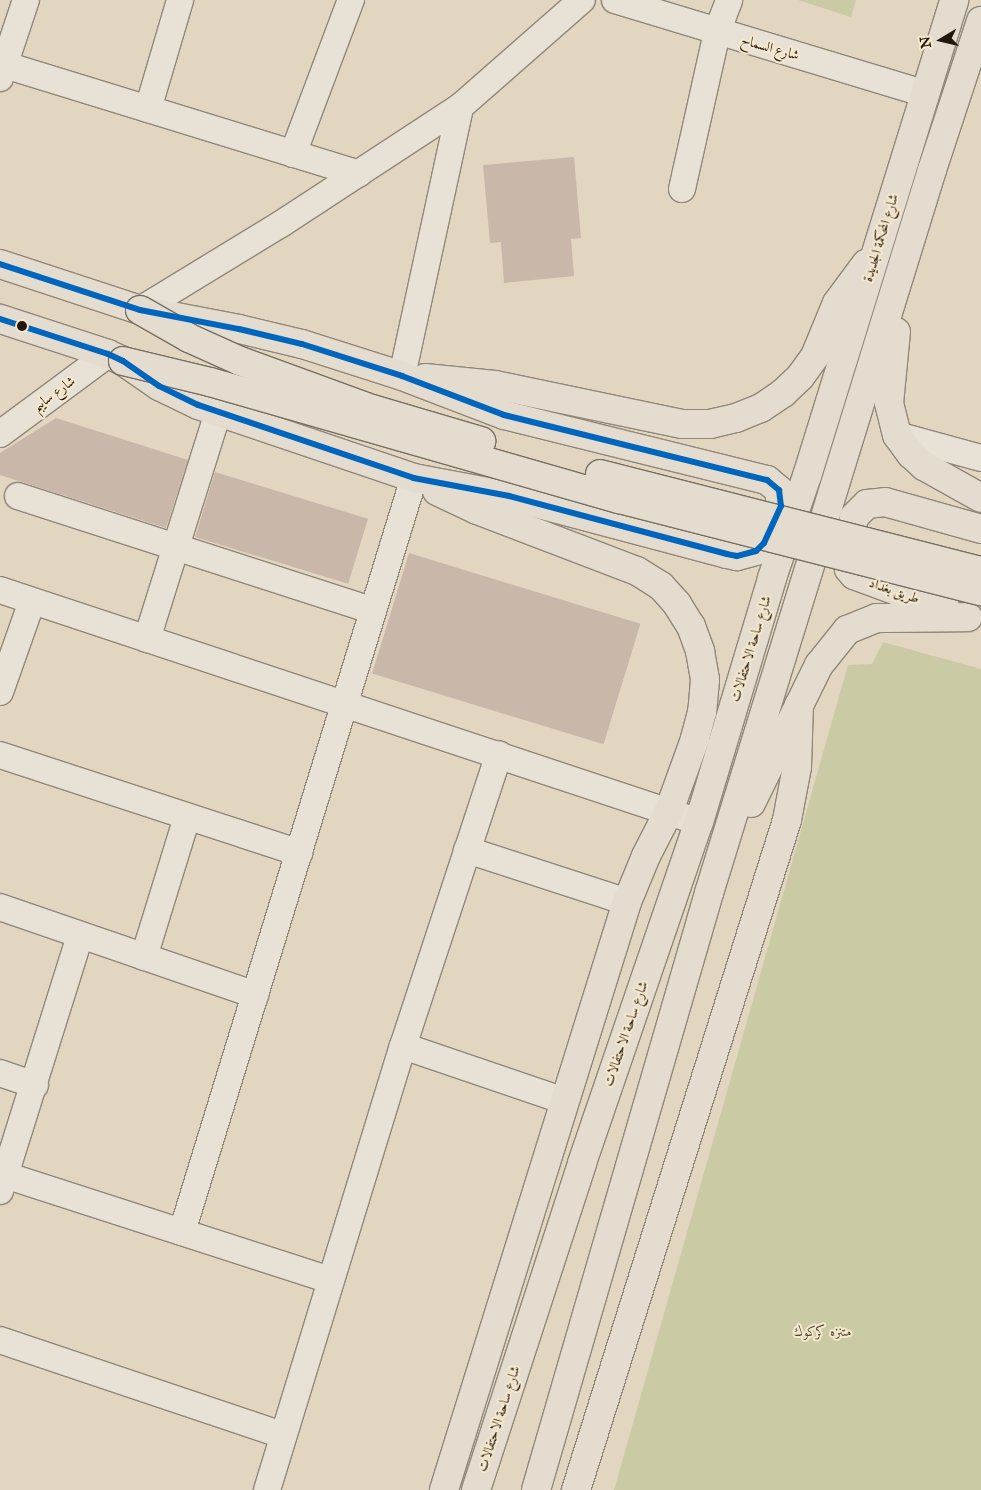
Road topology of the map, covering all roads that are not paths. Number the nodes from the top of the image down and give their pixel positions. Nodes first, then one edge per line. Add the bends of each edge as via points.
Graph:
1 (26, 0) edge
2 (180, 0) edge
3 (351, 0) edge
4 (582, 0) edge
5 (615, 0) edge
6 (729, 0) edge
7 (954, 0) edge
8 (981, 22) edge
9 (717, 32) junction
10 (2, 72) edge
11 (926, 94) junction
12 (460, 106) junction
13 (148, 109) junction
14 (293, 154) junction
15 (359, 174) junction
16 (682, 189) dead end
17 (876, 254) junction
18 (0, 264) edge
19 (904, 264) junction
20 (140, 310) junction
21 (0, 319) edge
22 (116, 358) junction
23 (402, 376) junction
24 (218, 413) junction
25 (0, 434) edge
26 (897, 434) junction
27 (981, 458) edge
28 (414, 478) junction
29 (18, 496) dead end
30 (981, 498) edge
31 (981, 529) edge
32 (176, 546) junction
33 (981, 571) edge
34 (772, 578) joint
35 (0, 590) edge
36 (981, 591) edge
37 (32, 601) junction
38 (373, 611) junction
39 (974, 619) edge
40 (147, 639) junction
41 (0, 692) edge
42 (344, 704) junction
43 (799, 705) junction
44 (498, 754) junction
45 (0, 755) edge
46 (669, 811) junction
47 (188, 817) junction
48 (700, 822) junction
49 (467, 850) junction
50 (299, 853) junction
51 (709, 893) junction
52 (627, 902) junction
53 (0, 908) edge
54 (80, 935) junction
55 (144, 957) junction
56 (255, 995) junction
57 (403, 1046) junction
58 (0, 1073) edge
59 (35, 1085) junction
60 (565, 1101) junction
61 (549, 1153) junction
62 (582, 1163) junction
63 (3, 1183) edge
64 (182, 1232) junction
65 (331, 1280) junction
66 (0, 1340) edge
67 (283, 1434) junction
68 (459, 1441) junction
69 (488, 1450) junction
70 (538, 1484) edge
71 (267, 1490) edge
72 (444, 1490) edge
73 (476, 1490) edge
74 (575, 1490) edge

1 - 10 street
2 - 13 street
3 - 14 street
4 - 12 street
5 - 9 street, شارع السماح
6 - 9 street
7 - 11 main road, شارع المحكمة الجديدة
8 - 19 main road
9 - 11 street, شارع السماح
9 - 16 street
10 - 13 street
11 - 17 main road, شارع المحكمة الجديدة
12 - 15 street
12 - 23 street
13 - 14 street
14 - 15 street
15 - 20 street
17 - 23 main road via 837,303 815,356 800,377 761,408 736,418 710,424 682,424 495,385
17 - 34 main road, شارع المحكمة الجديدة
18 - 20 main road
19 - 26 main road via 889,403
19 - 51 main road
20 - 23 main road via 302,344
20 - 33 main road, bridge via 222,354 399,418 626,481
21 - 22 main road
22 - 24 main road via 159,386
22 - 25 street, شارع سايبم
22 - 36 main road, bridge via 619,499
23 - 28 main road via 504,415 767,480 779,490 781,506 764,543 748,555 737,556 501,494
24 - 28 main road
24 - 32 street
26 - 27 street
26 - 30 main road via 924,466
28 - 38 street
28 - 46 main road via 477,510 637,571 661,586 677,604 691,626 705,680 695,739
29 - 32 street
31 - 39 main road, طريق بغداد via 876,502 867,504 854,517 846,553 849,569 861,579
32 - 38 street
32 - 40 street
34 - 48 main road, شارع ساحة الاحتفالات
35 - 37 street
37 - 40 street
37 - 41 street
38 - 42 street
39 - 43 main road via 893,616 861,622 847,630 825,658
40 - 42 street
42 - 44 street
42 - 50 street
43 - 51 main road
43 - 74 main road via 797,766 787,820
44 - 46 street
44 - 49 street
45 - 47 street
46 - 48 street
46 - 52 main road
47 - 50 street
47 - 55 street
48 - 62 main road, شارع ساحة الاحتفالات
49 - 52 street
49 - 57 street
50 - 56 street
51 - 70 main road
52 - 60 main road
53 - 54 street
54 - 55 street
54 - 59 street
55 - 56 street
56 - 64 street
57 - 60 street
57 - 65 street
58 - 59 street
59 - 63 street
60 - 61 main road
61 - 62 main road
61 - 68 main road
62 - 69 main road, شارع ساحة الاحتفالات
63 - 64 street
64 - 65 street
65 - 67 street
66 - 67 street
67 - 71 street
68 - 69 main road
68 - 72 main road
69 - 73 main road, شارع ساحة الاحتفالات
70 - 74 main road

